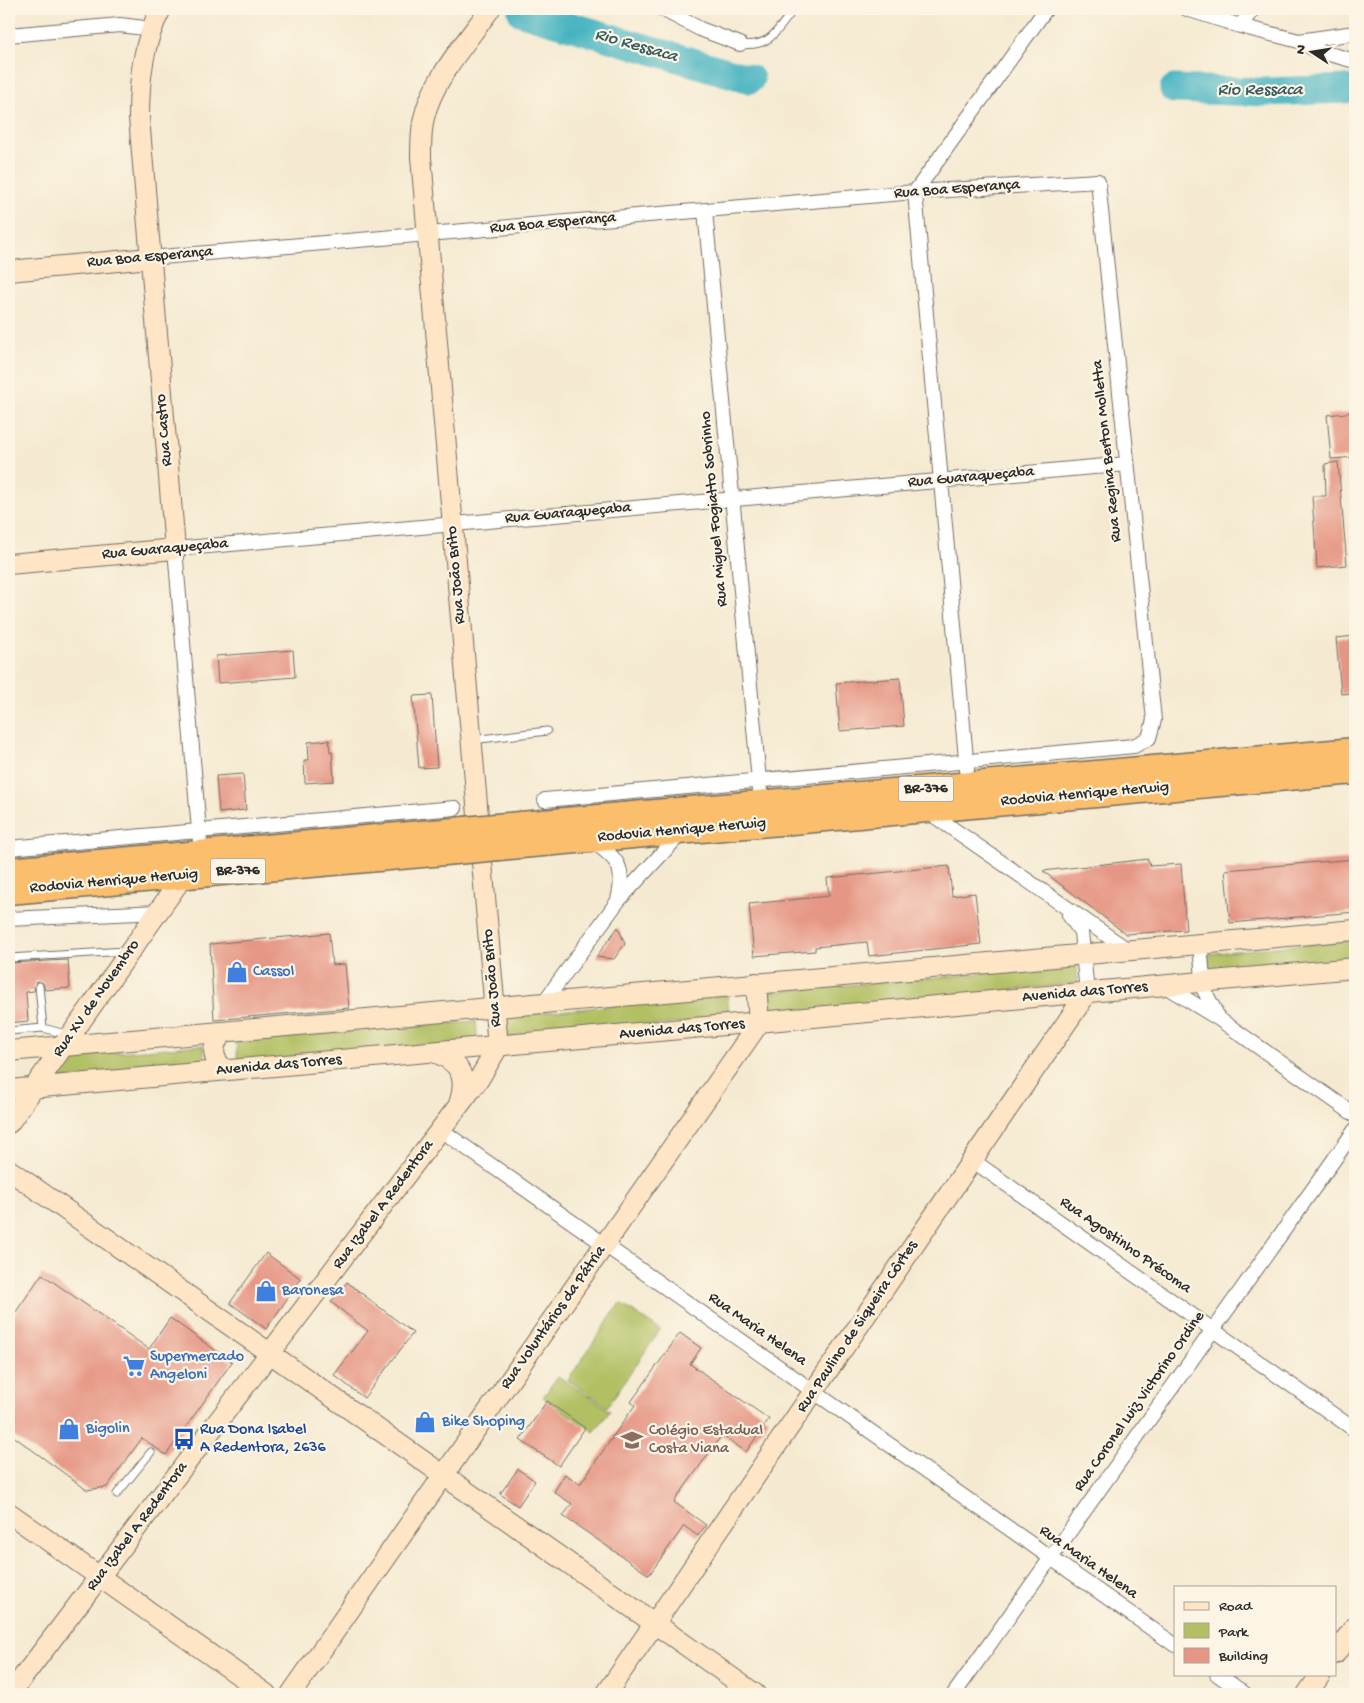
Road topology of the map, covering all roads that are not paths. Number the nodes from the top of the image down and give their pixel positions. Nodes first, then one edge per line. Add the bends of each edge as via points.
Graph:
1 (161, 9) edge
2 (490, 9) edge
3 (662, 9) edge
4 (794, 9) edge
5 (1046, 9) edge
6 (1187, 9) edge
7 (1253, 9) edge
8 (1240, 26) junction
9 (152, 29) junction
10 (1355, 33) edge
11 (9, 34) edge
12 (1299, 41) junction
13 (740, 44) joint
14 (1355, 61) edge
15 (1098, 181) joint
16 (915, 192) junction
17 (705, 211) junction
18 (428, 234) junction
19 (150, 258) junction
20 (9, 270) edge
21 (1127, 464) junction
22 (941, 480) junction
23 (732, 499) junction
24 (453, 524) junction
25 (175, 549) junction
26 (9, 564) edge
27 (547, 732) dead end
28 (472, 740) junction
29 (1355, 751) edge
30 (1355, 771) edge
31 (967, 774) junction
32 (760, 792) junction
33 (545, 800) dead end
34 (925, 809) junction
35 (462, 829) junction
36 (684, 830) junction
37 (498, 837) junction
38 (589, 839) junction
39 (200, 842) junction
40 (9, 848) edge
41 (9, 871) edge
42 (184, 875) junction
43 (9, 891) edge
44 (618, 901) junction
45 (1061, 905) junction
46 (159, 912) junction
47 (9, 919) edge
48 (1355, 930) edge
49 (1200, 944) junction
50 (1128, 950) junction
51 (130, 951) junction
52 (1084, 954) junction
53 (9, 958) edge
54 (1355, 968) edge
55 (1202, 982) junction
56 (756, 983) junction
57 (39, 986) dead end
58 (1165, 986) junction
59 (1087, 993) junction
60 (1042, 997) junction
61 (544, 1002) junction
62 (495, 1006) junction
63 (1219, 1020) junction
64 (759, 1023) junction
65 (1063, 1027) junction
66 (42, 1028) junction
67 (9, 1030) edge
68 (224, 1033) junction
69 (67, 1041) junction
70 (498, 1047) junction
71 (9, 1051) edge
72 (434, 1052) junction
73 (227, 1070) junction
74 (34, 1088) junction
75 (9, 1090) edge
76 (458, 1108) junction
77 (1355, 1116) edge
78 (9, 1123) edge
79 (440, 1130) junction
80 (1355, 1130) edge
81 (972, 1160) junction
82 (9, 1170) edge
83 (604, 1245) junction
84 (1213, 1330) junction
85 (270, 1354) junction
86 (814, 1392) junction
87 (1355, 1430) edge
88 (151, 1452) dead end
89 (444, 1475) junction
90 (117, 1494) dead end
91 (9, 1514) edge
92 (1051, 1558) junction
93 (100, 1577) junction
94 (654, 1624) junction
95 (1355, 1626) edge
96 (1174, 1644) edge
97 (1336, 1653) edge
98 (1220, 1676) edge
99 (1320, 1676) edge
100 (10, 1694) edge
101 (266, 1694) edge
102 (291, 1694) edge
103 (606, 1694) edge
104 (755, 1694) edge
105 (954, 1694) edge
106 (1245, 1694) edge
107 (1307, 1694) edge

1 - 9 main road, Rua Castro
2 - 18 main road, Rua João Brito via 446,72 424,118 421,156
3 - 13 street via 700,29
4 - 13 lane via 768,41 755,46
5 - 16 street
6 - 8 street
7 - 8 street
8 - 12 street
9 - 11 street via 120,25
9 - 19 main road, Rua Castro via 139,95
10 - 12 street
12 - 14 street via 1318,51
15 - 16 street, Rua Boa Esperança
15 - 21 street, Rua Regina Berton Molletta
16 - 17 street, Rua Boa Esperança
16 - 22 street
17 - 18 street, Rua Boa Esperança
17 - 23 street, Rua Miguel Fogiatto Sobrinho
18 - 19 street, Rua Boa Esperança
18 - 24 main road, Rua João Brito
19 - 20 main road, Rua Boa Esperança
19 - 25 main road, Rua Castro
21 - 22 street, Rua Guaraqueçaba
21 - 31 street, Rua Regina Berton Molletta via 1153,717 1149,738 1134,746
22 - 23 street, Rua Guaraqueçaba
22 - 31 street
23 - 24 street, Rua Guaraqueçaba
23 - 32 street, Rua Miguel Fogiatto Sobrinho
24 - 25 street, Rua Guaraqueçaba
24 - 28 main road, Rua João Brito
25 - 26 main road, Rua Guaraqueçaba
25 - 39 street, Rua Castro
27 - 28 lane
28 - 62 main road, Rua João Brito
29 - 31 highway, Rodovia Henrique Herwig / BR-376
30 - 34 highway, Rodovia Henrique Herwig / BR-376
31 - 32 highway, Rodovia Henrique Herwig / BR-376
32 - 33 street
32 - 37 highway, Rodovia Henrique Herwig / BR-376
34 - 36 highway, Rodovia Henrique Herwig / BR-376
34 - 45 street
35 - 37 highway, Rodovia Henrique Herwig / BR-376, bridge
35 - 39 highway, Rodovia Henrique Herwig / BR-376
35 - 42 highway, Rodovia Henrique Herwig / BR-376
36 - 38 highway, Rodovia Henrique Herwig / BR-376
36 - 44 street
37 - 38 highway, Rodovia Henrique Herwig / BR-376
38 - 44 street via 617,862 622,883
39 - 40 street
39 - 41 highway, Rodovia Henrique Herwig / BR-376
42 - 43 highway, Rodovia Henrique Herwig / BR-376
42 - 46 main road, Rua XV de Novembro
44 - 61 street
45 - 50 street
45 - 52 street via 1082,932
46 - 47 street
46 - 51 main road, Rua XV de Novembro
48 - 49 main road
49 - 50 main road
49 - 55 street
50 - 52 main road
51 - 53 lane via 37,959
51 - 69 main road, Rua XV de Novembro
52 - 56 main road
52 - 59 street
54 - 55 main road, Avenida das Torres
55 - 58 main road, Avenida das Torres
55 - 63 street via 1208,1002
56 - 61 main road
56 - 64 main road
57 - 66 lane
58 - 59 main road, Avenida das Torres
58 - 63 street
59 - 60 main road, Avenida das Torres
59 - 65 main road, Rua Paulino de Siqueira Côrtes
60 - 64 main road, Avenida das Torres
60 - 65 main road via 1057,1004 1064,1019
61 - 62 main road
62 - 68 main road
62 - 70 main road, Rua João Brito
63 - 77 street
64 - 70 main road, Avenida das Torres
64 - 83 main road, Rua Voluntários da Pátria
65 - 81 main road, Rua Paulino de Siqueira Côrtes
66 - 67 lane
66 - 69 lane
68 - 69 main road
68 - 73 main road via 216,1041 214,1053 218,1064
69 - 71 main road
69 - 74 main road, Rua XV de Novembro
70 - 72 main road, Avenida das Torres
70 - 76 main road, Rua Izabel A Redentora via 486,1070
72 - 73 main road, Avenida das Torres
72 - 76 main road via 449,1059 460,1070 464,1091
73 - 74 main road, Avenida das Torres
74 - 75 main road, Avenida das Torres
74 - 78 main road, Rua XV de Novembro
76 - 79 main road, Rua Izabel A Redentora
79 - 83 street, Rua Maria Helena
79 - 85 main road, Rua Izabel A Redentora
80 - 84 street, Rua Coronel Luiz Victorino Ordine
81 - 84 street, Rua Agostinho Précoma
81 - 86 main road, Rua Paulino de Siqueira Côrtes
82 - 85 main road
83 - 86 street, Rua Maria Helena
83 - 89 main road, Rua Voluntários da Pátria
84 - 87 street, Rua Agostinho Précoma
84 - 92 street, Rua Coronel Luiz Victorino Ordine
85 - 89 main road
85 - 93 main road, Rua Izabel A Redentora
86 - 92 street, Rua Maria Helena
86 - 94 main road, Rua Paulino de Siqueira Côrtes
88 - 90 lane
89 - 94 main road
89 - 102 main road, Rua Voluntários da Pátria
91 - 93 main road
92 - 96 street, Rua Maria Helena
92 - 105 street, Rua Coronel Luiz Victorino Ordine
93 - 100 main road, Rua Izabel A Redentora
93 - 101 main road
94 - 103 main road, Rua Paulino de Siqueira Côrtes
94 - 104 main road
95 - 97 main road
98 - 106 street
99 - 107 main road

